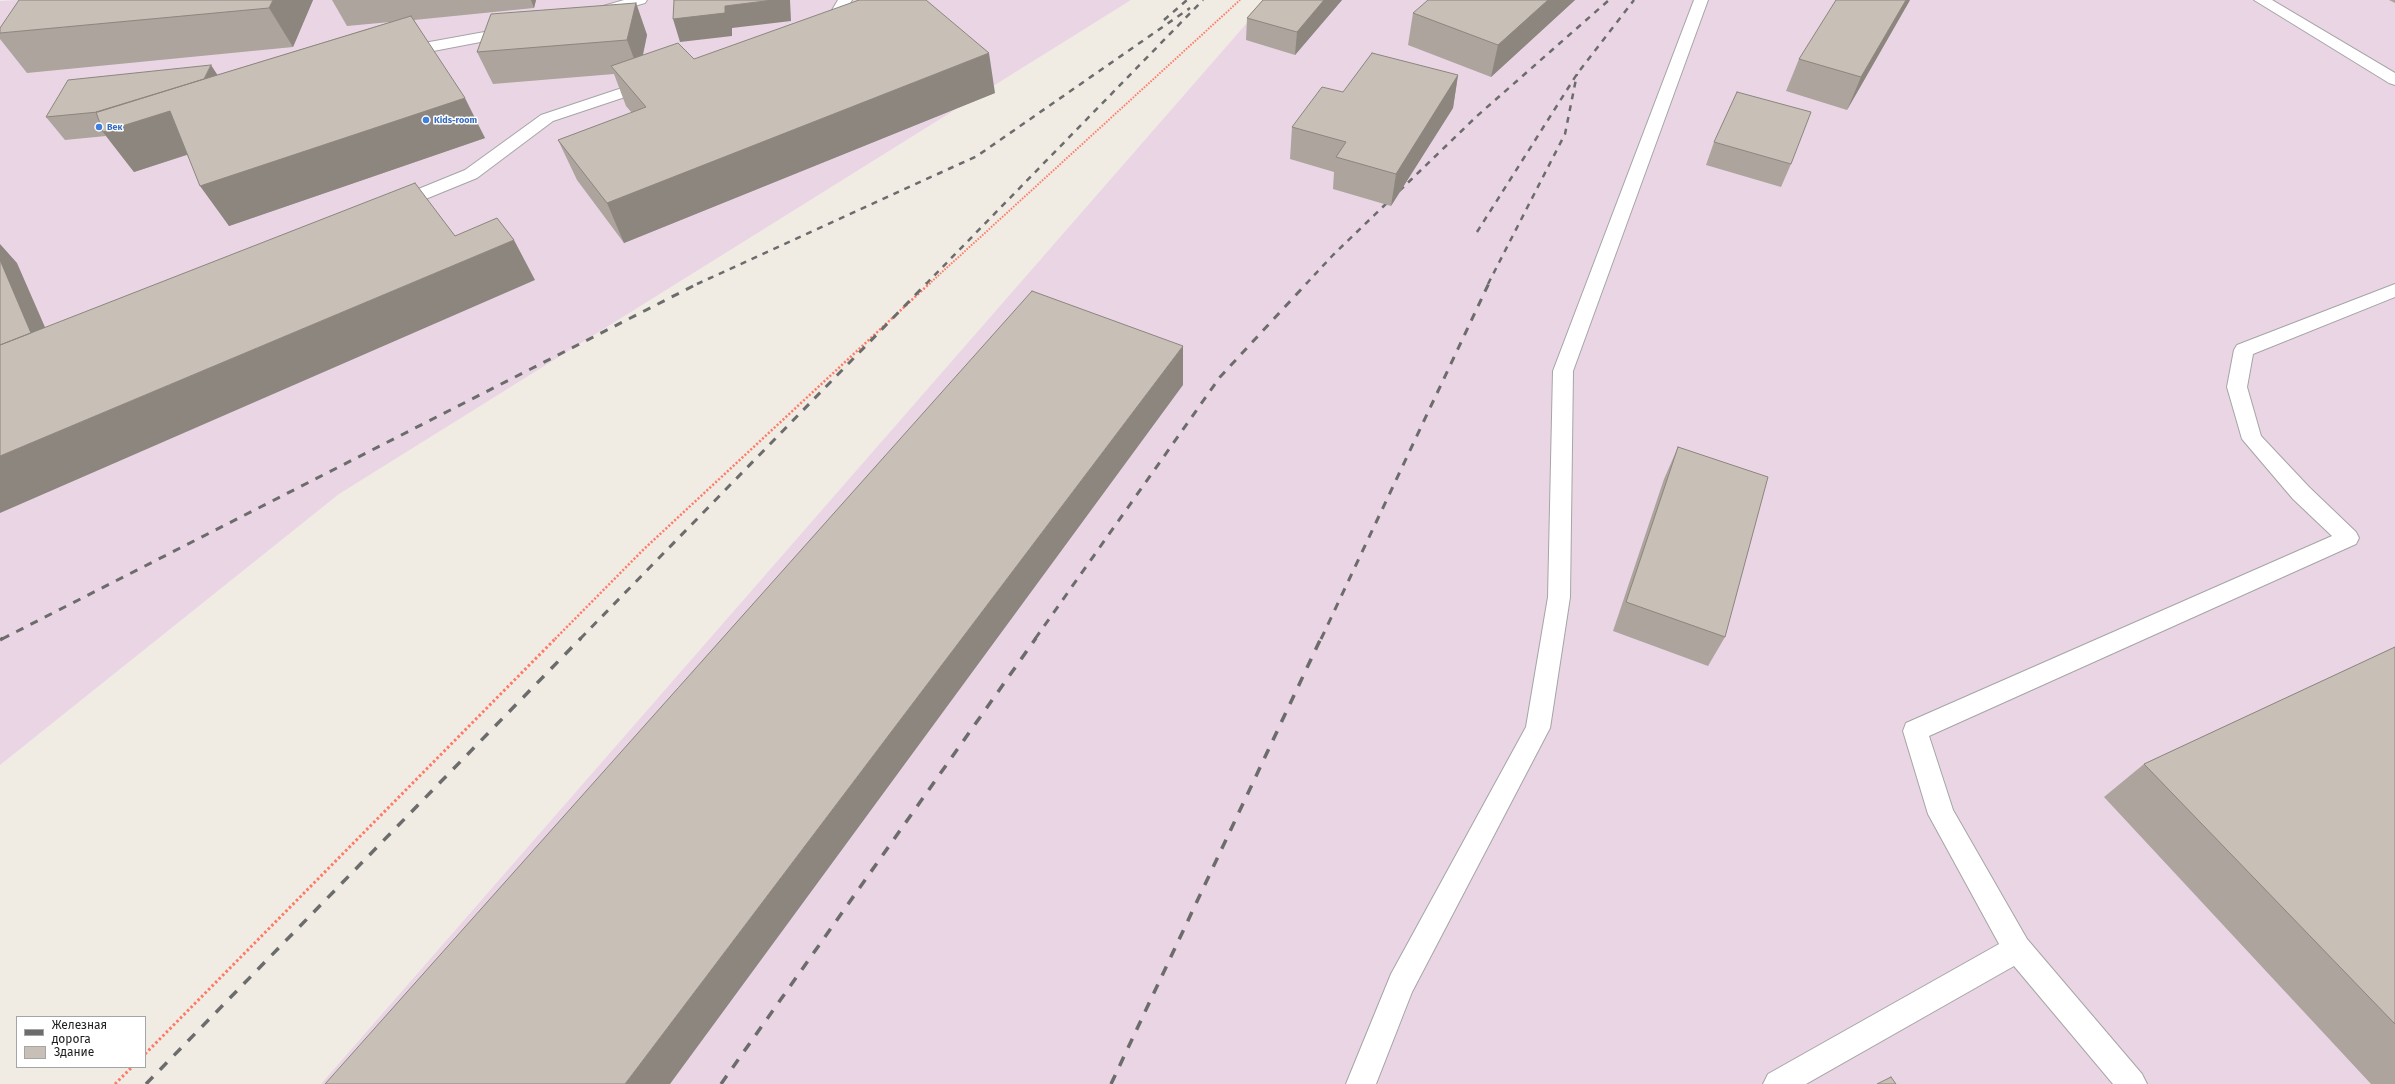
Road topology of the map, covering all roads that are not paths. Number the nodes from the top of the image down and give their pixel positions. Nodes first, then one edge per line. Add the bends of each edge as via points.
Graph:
1 (640, 0) edge
2 (844, 0) edge
3 (1701, 0) edge
4 (2261, 0) edge
5 (582, 16) edge
6 (530, 29) edge
7 (810, 30) edge
8 (384, 55) edge
9 (667, 78) edge
10 (2395, 80) edge
11 (383, 210) edge
12 (2395, 290) edge
13 (2017, 949) junction
14 (1361, 1084) edge
15 (1778, 1084) edge
16 (2132, 1084) edge

1 - 5 lane
2 - 7 lane via 832,23
3 - 14 lane via 1563,371 1559,597 1538,728 1401,984
4 - 10 lane
6 - 8 lane
9 - 11 lane via 547,118 471,174
12 - 13 lane via 2244,350 2242,358 2237,387 2252,439 2301,493 2348,538 1915,732 1942,814
13 - 15 lane
13 - 16 lane

